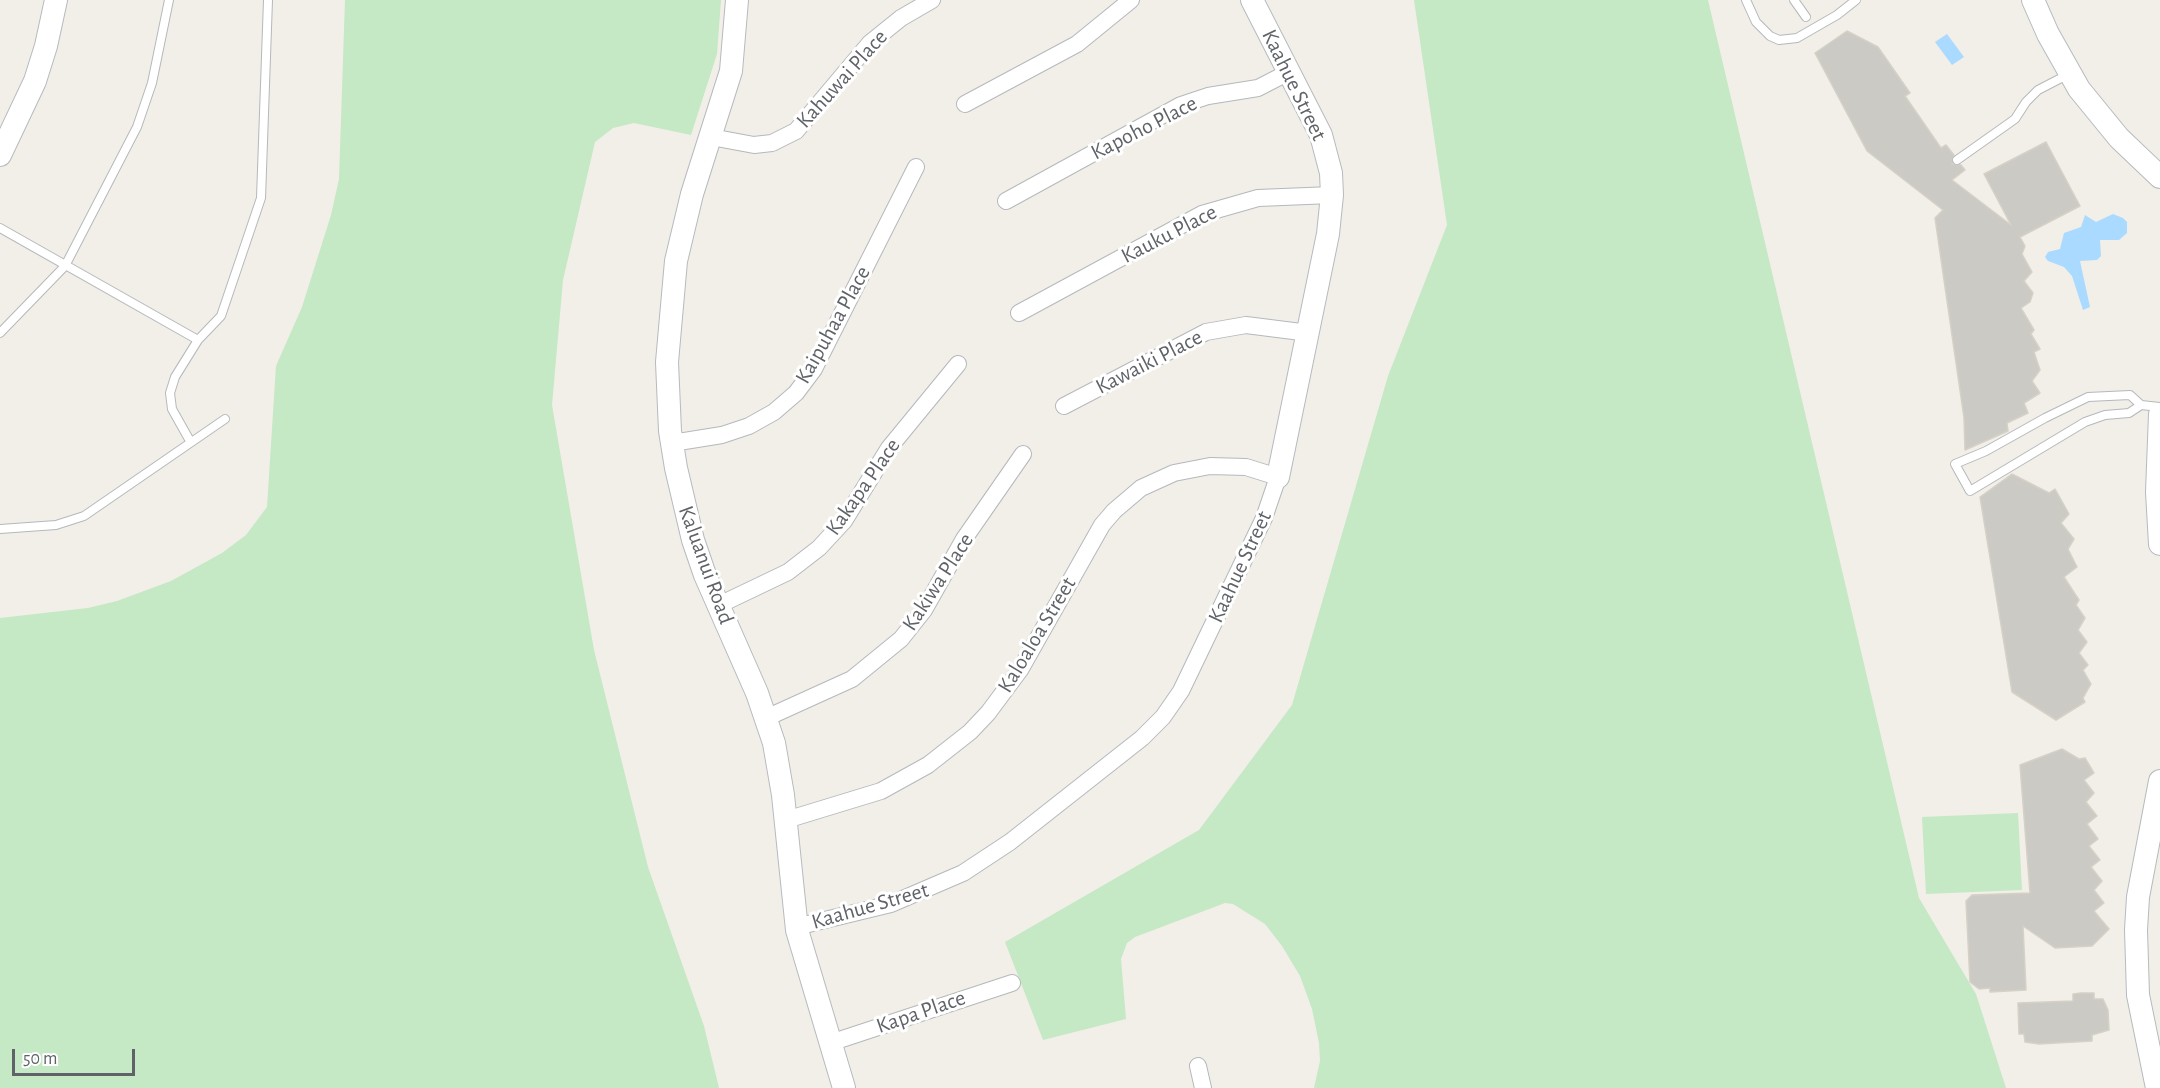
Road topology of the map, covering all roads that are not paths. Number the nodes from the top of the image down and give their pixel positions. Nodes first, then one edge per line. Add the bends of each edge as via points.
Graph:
1 (56, 0) edge
2 (169, 0) edge
3 (268, 0) edge
4 (737, 0) edge
5 (932, 0) edge
6 (1131, 0) edge
7 (1252, 0) edge
8 (1746, 0) edge
9 (1794, 0) edge
10 (1856, 0) edge
11 (2033, 0) edge
12 (1806, 17) dead end
13 (1289, 72) junction
14 (2070, 74) junction
15 (965, 104) dead end
16 (711, 137) junction
17 (0, 155) edge
18 (1957, 160) dead end
19 (916, 167) dead end
20 (2160, 177) edge
21 (1332, 195) junction
22 (1005, 201) dead end
23 (0, 228) edge
24 (65, 266) junction
25 (1018, 314) dead end
26 (0, 333) edge
27 (1309, 333) junction
28 (198, 340) junction
29 (958, 364) dead end
30 (1064, 406) dead end
31 (2160, 407) edge
32 (2151, 410) edge
33 (225, 418) dead end
34 (190, 441) junction
35 (672, 443) junction
36 (1023, 454) dead end
37 (1278, 477) junction
38 (0, 529) edge
39 (2160, 544) edge
40 (719, 605) junction
41 (766, 718) junction
42 (2160, 781) edge
43 (786, 820) junction
44 (796, 927) junction
45 (1012, 982) dead end
46 (830, 1043) junction
47 (1198, 1066) dead end
48 (844, 1088) edge
49 (1203, 1088) edge
50 (2157, 1088) edge

1 - 17 street via 35,81
2 - 24 lane via 152,83 136,128
3 - 28 lane via 261,198 221,316
4 - 16 street, Kaluanui Road via 731,71
5 - 16 street, Kahuwai Place via 870,43 796,132 754,145
6 - 15 street via 1077,44
7 - 13 street, Kaahue Street
8 - 10 lane via 1756,22 1779,40 1797,38
9 - 12 lane
11 - 14 street
13 - 21 street, Kaahue Street via 1321,135
13 - 22 street, Kapoho Place via 1258,88 1181,105
14 - 18 lane via 2038,90 2015,119
14 - 20 street via 2098,114
16 - 35 street, Kaluanui Road via 683,227 671,294 667,362
19 - 35 street, Kaipuhaa Place via 814,369 796,393 749,426
21 - 25 street, Kauku Place via 1258,198 1202,214
21 - 27 street, Kaahue Street
23 - 24 lane
24 - 26 lane
24 - 28 lane
27 - 30 street, Kawaiki Place via 1246,325 1206,332
27 - 37 street, Kaahue Street
28 - 34 lane via 175,377 170,393 172,409
29 - 40 street, Kakapa Place via 889,448 826,542 788,572
31 - 32 lane
32 - 32 lane via 2104,415 2085,422 1970,491 1956,464 2088,397 2130,395
32 - 39 street
33 - 34 lane
34 - 38 lane via 84,516 47,527
35 - 40 street, Kaluanui Road via 693,540
36 - 41 street, Kakiwa Place via 964,539 924,610 901,639 852,679
37 - 43 street, Kaloaloa Street via 1246,467 1210,466 1174,473 1141,488 1102,525 1020,670 970,732 928,765 881,791
37 - 44 street, Kaahue Street via 1264,518 1181,691 1142,738 1010,842 963,873 891,904
40 - 41 street, Kaluanui Road
41 - 43 street, Kaluanui Road via 779,768
42 - 50 street via 2136,930 2138,995
43 - 44 street, Kaluanui Road
44 - 46 street, Kaluanui Road
45 - 46 street, Kapa Place
46 - 48 street, Kaluanui Road
47 - 49 street

